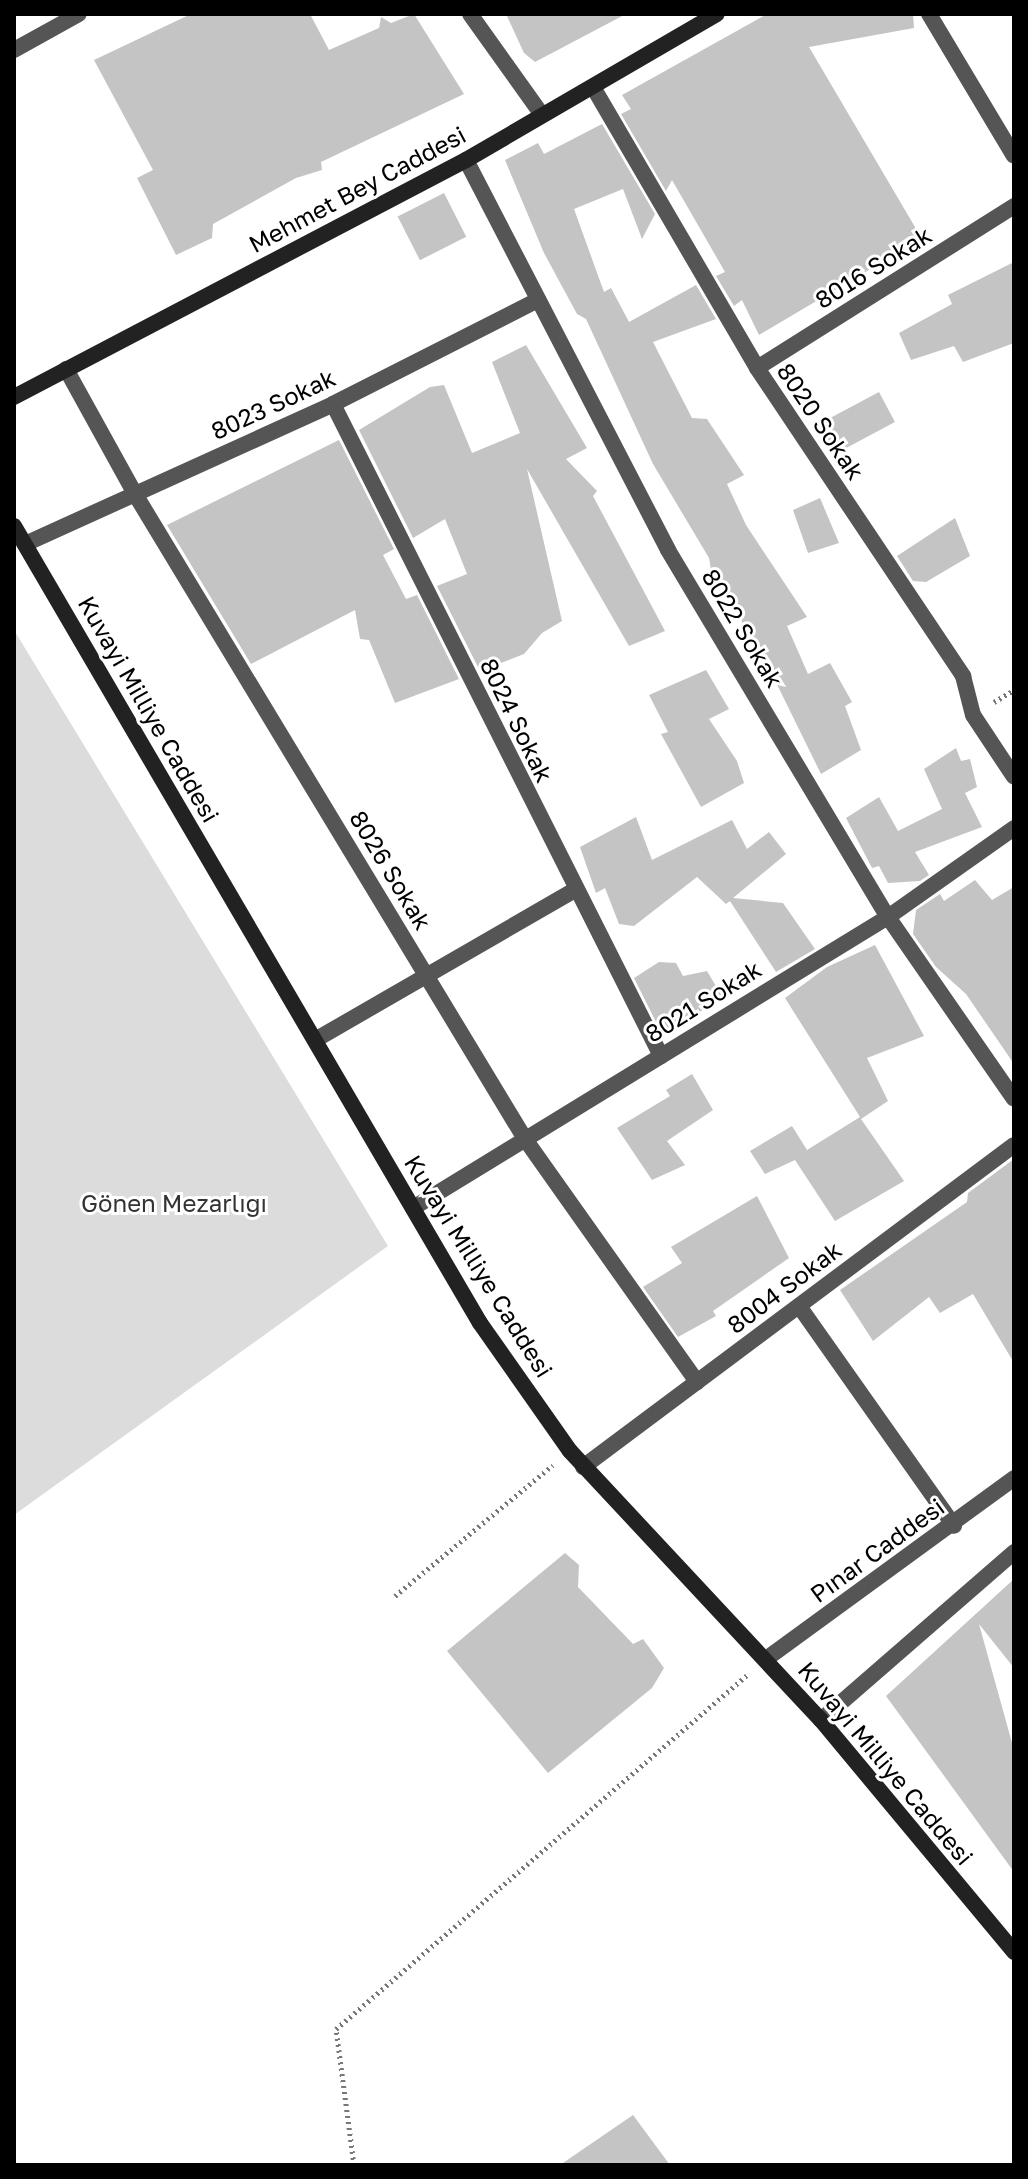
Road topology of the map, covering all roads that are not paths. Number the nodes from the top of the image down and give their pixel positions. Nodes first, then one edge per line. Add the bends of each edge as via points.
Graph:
1 (79, 14) edge
2 (470, 14) edge
3 (717, 14) edge
4 (929, 14) edge
5 (14, 50) edge
6 (593, 87) junction
7 (542, 115) junction
8 (1014, 156) edge
9 (466, 160) junction
10 (1014, 206) edge
11 (538, 300) junction
12 (757, 368) junction
13 (66, 369) junction
14 (14, 397) edge
15 (333, 404) junction
16 (135, 494) junction
17 (14, 526) edge
18 (25, 544) junction
19 (1014, 777) edge
20 (1014, 828) edge
21 (575, 890) junction
22 (888, 917) junction
23 (427, 975) junction
24 (315, 1040) junction
25 (661, 1056) junction
26 (1014, 1099) edge
27 (525, 1139) junction
28 (1014, 1145) edge
29 (413, 1208) junction
30 (799, 1306) junction
31 (697, 1382) junction
32 (583, 1467) junction
33 (1014, 1478) edge
34 (954, 1526) junction
35 (1014, 1552) edge
36 (766, 1659) junction
37 (821, 1720) junction
38 (1014, 1952) edge

1 - 5 street
2 - 7 street
3 - 6 main road, Mehmet Bey Caddesi
4 - 8 street
6 - 7 main road, Mehmet Bey Caddesi
6 - 12 street, 8020 Sokak
7 - 9 main road, Mehmet Bey Caddesi
9 - 11 street, 8022 Sokak
9 - 13 main road, Mehmet Bey Caddesi
10 - 12 street, 8016 Sokak
11 - 15 street, 8023 Sokak
11 - 22 street, 8022 Sokak via 668,550
12 - 19 street, 8020 Sokak via 963,676 973,715
13 - 14 main road, Mehmet Bey Caddesi
13 - 16 street, 8026 Sokak
15 - 16 street, 8023 Sokak
15 - 21 street, 8024 Sokak
16 - 18 street, 8023 Sokak
16 - 23 street, 8026 Sokak
17 - 18 main road, Kuvayi Milliye Caddesi
18 - 24 main road, Kuvayi Milliye Caddesi
20 - 22 street, 8021 Sokak
21 - 23 street
21 - 25 street, 8024 Sokak
22 - 25 street, 8021 Sokak
22 - 26 street, 8022 Sokak
23 - 24 street
23 - 27 street, 8026 Sokak
24 - 29 main road, Kuvayi Milliye Caddesi
25 - 27 street, 8021 Sokak
27 - 29 street, 8021 Sokak
27 - 31 street, 8026 Sokak
28 - 30 street, 8004 Sokak
29 - 32 main road, Kuvayi Milliye Caddesi via 480,1323
30 - 31 street, 8004 Sokak
30 - 34 street
31 - 32 street, 8004 Sokak
32 - 36 main road, Kuvayi Milliye Caddesi
33 - 34 street, Pınar Caddesi
34 - 36 street, Pınar Caddesi
35 - 37 street
36 - 37 main road, Kuvayi Milliye Caddesi
37 - 38 main road, Kuvayi Milliye Caddesi

